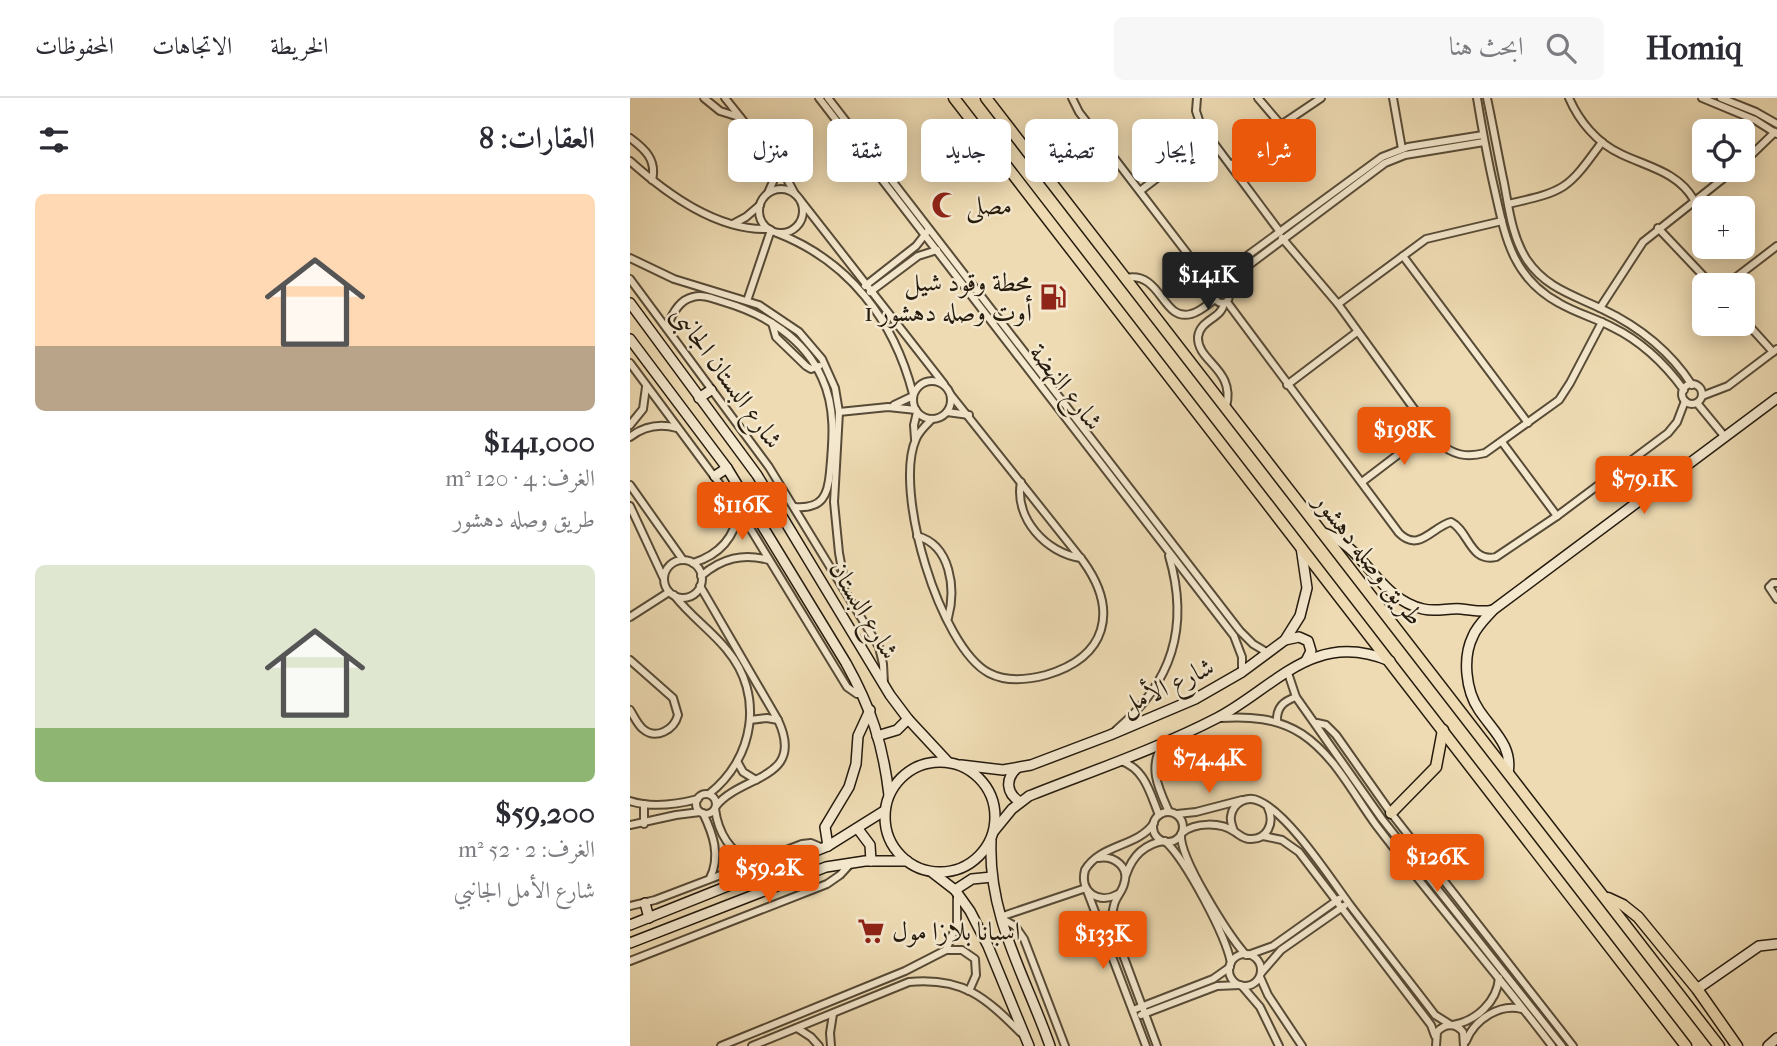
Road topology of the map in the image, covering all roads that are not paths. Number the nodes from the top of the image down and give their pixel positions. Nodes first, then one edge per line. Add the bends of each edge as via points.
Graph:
1 (704, 98) edge
2 (724, 98) edge
3 (819, 98) edge
4 (828, 98) edge
5 (954, 98) edge
6 (986, 98) edge
7 (1072, 98) edge
8 (1197, 98) edge
9 (1258, 98) edge
10 (1321, 98) edge
11 (1394, 98) edge
12 (1477, 98) edge
13 (1487, 98) edge
14 (1569, 98) edge
15 (1702, 98) edge
16 (1721, 98) edge
17 (739, 117) joint
18 (839, 119) edge
19 (841, 119) edge
20 (1199, 119) edge
21 (1276, 119) edge
22 (1290, 119) edge
23 (1777, 124) edge
24 (1776, 133) edge
25 (630, 138) edge
26 (1483, 138) junction
27 (1602, 142) junction
28 (1218, 149) edge
29 (1402, 149) junction
30 (1755, 152) edge
31 (630, 161) edge
32 (1231, 165) joint
33 (652, 180) junction
34 (773, 182) edge
35 (790, 182) edge
36 (889, 182) edge
37 (1152, 182) edge
38 (1719, 182) edge
39 (1140, 191) junction
40 (795, 194) junction
41 (766, 196) junction
42 (1692, 196) edge
43 (1701, 196) edge
44 (801, 201) junction
45 (1692, 203) edge
46 (761, 204) junction
47 (1508, 204) junction
48 (1502, 221) junction
49 (733, 224) junction
50 (1658, 228) junction
51 (772, 231) junction
52 (927, 232) junction
53 (1281, 235) junction
54 (1777, 246) edge
55 (937, 250) junction
56 (1403, 256) junction
57 (630, 258) edge
58 (1701, 273) edge
59 (1742, 273) edge
60 (1126, 278) junction
61 (630, 279) edge
62 (1210, 284) junction
63 (870, 287) junction
64 (863, 292) junction
65 (1229, 293) junction
66 (1216, 295) junction
67 (747, 300) junction
68 (1226, 302) junction
69 (630, 303) edge
70 (1338, 304) junction
71 (1600, 308) junction
72 (745, 309) junction
73 (1197, 311) junction
74 (1602, 322) junction
75 (1205, 323) junction
76 (667, 328) junction
77 (1755, 331) edge
78 (1357, 332) junction
79 (630, 339) edge
80 (1775, 351) edge
81 (630, 363) edge
82 (825, 364) junction
83 (817, 368) junction
84 (944, 384) junction
85 (646, 385) junction
86 (1287, 385) junction
87 (1692, 385) junction
88 (711, 390) junction
89 (1684, 390) junction
90 (913, 395) junction
91 (951, 395) junction
92 (1702, 396) junction
93 (699, 398) junction
94 (1777, 398) edge
95 (1685, 401) junction
96 (1697, 403) junction
97 (888, 407) junction
98 (1226, 407) junction
99 (916, 411) junction
100 (839, 412) junction
101 (947, 412) junction
102 (969, 415) junction
103 (932, 419) junction
104 (1528, 423) junction
105 (630, 425) edge
106 (677, 428) junction
107 (1429, 431) junction
108 (1725, 437) junction
109 (630, 438) edge
110 (915, 439) junction
111 (1502, 442) junction
112 (727, 468) junction
113 (715, 476) junction
114 (1021, 482) junction
115 (1362, 482) junction
116 (630, 485) edge
117 (768, 492) junction
118 (750, 503) junction
119 (630, 506) edge
120 (795, 507) junction
121 (739, 510) junction
122 (1144, 512) junction
123 (1558, 516) junction
124 (1321, 532) junction
125 (917, 536) junction
126 (1301, 546) junction
127 (1167, 551) junction
128 (1081, 558) junction
129 (683, 560) junction
130 (769, 560) junction
131 (693, 563) junction
132 (701, 576) junction
133 (664, 579) junction
134 (1777, 583) edge
135 (700, 586) junction
136 (672, 593) junction
137 (847, 594) junction
138 (1777, 599) edge
139 (1493, 610) junction
140 (630, 618) edge
141 (947, 620) junction
142 (1285, 640) junction
143 (1268, 653) junction
144 (630, 660) edge
145 (1306, 661) junction
146 (1391, 662) junction
147 (1241, 672) junction
148 (1288, 673) junction
149 (884, 685) junction
150 (863, 694) junction
151 (1296, 696) junction
152 (630, 710) edge
153 (870, 710) junction
154 (1218, 718) junction
155 (908, 719) junction
156 (750, 720) junction
157 (778, 720) junction
158 (1277, 722) junction
159 (1315, 722) junction
160 (1443, 730) junction
161 (877, 736) junction
162 (1110, 736) junction
163 (1163, 743) junction
164 (1119, 761) junction
165 (948, 762) junction
166 (738, 763) junction
167 (961, 765) junction
168 (1017, 768) junction
169 (1508, 773) junction
170 (756, 780) junction
171 (709, 794) junction
172 (889, 795) junction
173 (698, 799) junction
174 (1244, 800) junction
175 (630, 801) edge
176 (1020, 802) junction
177 (644, 804) junction
178 (1267, 806) junction
179 (715, 808) junction
180 (884, 811) junction
181 (701, 813) junction
182 (1173, 813) junction
183 (1391, 813) junction
184 (1159, 815) junction
185 (1154, 823) junction
186 (643, 824) junction
187 (630, 825) edge
188 (858, 829) junction
189 (1234, 831) junction
190 (1182, 834) junction
191 (992, 835) junction
192 (1263, 835) junction
193 (1164, 841) junction
194 (825, 847) junction
195 (1404, 853) junction
196 (1098, 858) junction
197 (753, 861) junction
198 (871, 861) junction
199 (907, 861) junction
200 (852, 862) junction
201 (918, 867) junction
202 (992, 877) junction
203 (1125, 877) junction
204 (709, 879) junction
205 (1086, 888) junction
206 (955, 890) junction
207 (1121, 890) junction
208 (1343, 896) junction
209 (1603, 896) junction
210 (1336, 901) junction
211 (645, 903) junction
212 (1349, 903) junction
213 (630, 906) edge
214 (1341, 908) junction
215 (999, 917) junction
216 (649, 918) junction
217 (630, 925) edge
218 (1465, 929) junction
219 (630, 943) edge
220 (1777, 944) edge
221 (946, 950) junction
222 (1247, 955) junction
223 (630, 961) edge
224 (1231, 965) junction
225 (1261, 975) junction
226 (1499, 978) junction
227 (1241, 985) junction
228 (1697, 989) junction
229 (969, 991) junction
230 (1525, 1009) junction
231 (1133, 1010) junction
232 (1144, 1010) junction
233 (833, 1014) junction
234 (1136, 1017) junction
235 (1452, 1025) junction
236 (797, 1028) junction
237 (1777, 1038) edge
238 (1027, 1042) edge
239 (1434, 1042) edge
240 (1465, 1045) edge
241 (721, 1046) edge
242 (752, 1046) edge
243 (819, 1046) edge
244 (831, 1046) edge
245 (1050, 1046) edge
246 (1065, 1046) edge
247 (1146, 1046) edge
248 (1157, 1046) edge
249 (1279, 1046) edge
250 (1302, 1046) edge
251 (1552, 1046) edge
252 (1562, 1046) edge
253 (1573, 1046) edge
254 (1686, 1046) edge
255 (1719, 1046) edge
256 (1737, 1046) edge
257 (1768, 1046) edge

1 - 17 street via 719,111
2 - 17 street
3 - 18 street, شارع النهضة
4 - 19 street, شارع النهضة
5 - 126 main road, طريق وصله دهشور
6 - 60 main road, طريق وصله دهشور
7 - 39 street
8 - 20 street
9 - 21 street
10 - 22 street
11 - 29 street
12 - 26 street
13 - 47 street
14 - 27 street
15 - 24 street
16 - 23 street
24 - 30 street
25 - 33 street via 652,159
26 - 29 street
26 - 48 street
26 - 53 street via 1385,163
27 - 42 street via 1674,177
27 - 47 street via 1564,187
28 - 32 street
29 - 53 street via 1373,163
31 - 33 street
32 - 53 street
33 - 49 street via 693,207
34 - 41 street
35 - 40 street
36 - 52 street, شارع النهضة
37 - 39 street
38 - 43 street
39 - 62 street
40 - 41 street via 780,189
40 - 44 street
41 - 46 street
44 - 51 street via 799,224 789,232
44 - 63 street
45 - 50 street
46 - 49 street
46 - 51 street via 760,218
47 - 71 street via 1520,246 1538,273 1563,293
48 - 56 street via 1431,237
48 - 74 street via 1511,252 1531,281 1559,303
49 - 51 street
50 - 58 street
50 - 71 street via 1634,252
51 - 64 street via 818,253
51 - 67 street
52 - 55 street, شارع النهضة
52 - 63 street
52 - 122 street, شارع النهضة
53 - 62 street
53 - 65 street via 1237,274
53 - 70 street
54 - 59 street
55 - 63 street via 918,256
55 - 122 street, شارع النهضة
56 - 70 street
56 - 104 street
57 - 67 street via 674,279
60 - 73 street via 1150,282 1175,312
60 - 98 main road, طريق وصله دهشور
61 - 76 street, شارع البستان الجانبى
62 - 66 street
63 - 64 street
63 - 84 street
64 - 90 street via 898,349
65 - 66 street via 1223,289
65 - 68 street
66 - 68 street via 1219,303
66 - 73 street
67 - 72 street
67 - 82 street via 790,324
68 - 75 street via 1222,312
68 - 86 street
69 - 93 street, شارع البستان
70 - 78 street
71 - 87 street via 1655,343
72 - 76 street via 692,297 676,310
72 - 83 street via 797,342
73 - 75 street
74 - 89 street via 1649,352
74 - 104 street via 1565,392
75 - 98 street via 1199,343 1226,383
76 - 88 street, شارع البستان الجانبى
77 - 80 street
78 - 86 street
78 - 107 street
79 - 112 street, شارع البستان
80 - 92 street via 1728,386
81 - 85 street
82 - 83 street
82 - 100 street
83 - 120 street via 833,417 829,487 816,504
84 - 90 street via 929,380
84 - 91 street
85 - 105 street via 643,409
85 - 106 street
86 - 115 street
87 - 89 street
87 - 92 street
88 - 93 street
88 - 120 street, شارع البستان الجانبى
89 - 95 street
90 - 97 street
90 - 99 street
91 - 101 street
91 - 102 street
92 - 96 street
93 - 117 street, شارع البستان
94 - 108 street
95 - 96 street
95 - 123 street via 1668,433
96 - 108 street
97 - 99 street
97 - 100 street
98 - 124 main road, طريق وصله دهشور
99 - 103 street
99 - 110 street
100 - 137 street via 834,502
101 - 102 street
101 - 103 street
102 - 114 street
103 - 110 street
104 - 111 street
106 - 109 street via 650,426
106 - 113 street
107 - 111 street via 1460,455 1485,453
107 - 115 street
108 - 139 street
110 - 125 street via 910,486
111 - 123 street
112 - 113 street
112 - 118 street, شارع البستان
113 - 121 street
114 - 128 street
114 - 128 street via 1020,503 1038,534 1058,551
115 - 123 street via 1403,538 1420,540 1451,522 1483,558 1496,557
116 - 129 street
117 - 118 street
117 - 149 street, شارع البستان
118 - 150 street, شارع البستان
119 - 133 street
120 - 137 street, شارع البستان الجانبى
121 - 130 street
121 - 131 street via 725,544
122 - 127 street, شارع النهضة
122 - 143 street, شارع النهضة via 1240,631
124 - 139 street via 1339,539 1384,587 1408,604 1430,611
124 - 169 main road, طريق وصله دهشور
125 - 141 street
125 - 141 street via 934,545 946,564 951,587
126 - 142 street, شارع الأمل via 1307,573 1305,602
126 - 146 main road, طريق وصله دهشور
127 - 147 street, شارع النهضة via 1234,636 1242,657
127 - 162 street via 1178,604 1172,653 1148,697
128 - 141 street via 1101,593 1103,617 1092,647 1066,667 1026,679 995,676 965,653
129 - 131 street
129 - 133 street via 668,567
130 - 132 street via 749,556 728,559
130 - 150 street via 846,687
131 - 132 street
132 - 135 street
133 - 136 street
134 - 138 street via 1769,587
135 - 136 street via 689,596
135 - 157 street
136 - 140 street
136 - 156 street via 738,666 748,692
137 - 149 street, شارع البستان الجانبى via 878,648
139 - 169 street via 1473,635 1467,677 1478,709 1507,750
142 - 143 street, شارع الأمل
142 - 145 street via 1299,637 1308,641 1311,651
143 - 147 street, شارع الأمل
144 - 152 street via 673,698 678,715 673,727 655,734 643,729
145 - 146 street, شارع الأمل via 1346,652
145 - 148 street, شارع الأمل
146 - 160 main road, طريق وصله دهشور
147 - 162 street, شارع الأمل via 1195,699
148 - 151 street
148 - 154 street, شارع الأمل
149 - 155 street, شارع البستان
150 - 153 street, شارع البستان
151 - 158 street via 1282,704
151 - 159 street
153 - 161 street, شارع البستان
153 - 194 street via 859,732 849,787 825,827
154 - 158 street
154 - 163 street, شارع الأمل
155 - 161 street via 892,733
155 - 165 street, شارع البستان
156 - 157 street
156 - 166 street
157 - 170 street via 784,752 771,773
158 - 195 street via 1302,734 1324,753
159 - 183 street via 1336,735
159 - 195 street
160 - 183 main road via 1436,767
160 - 254 main road, طريق وصله دهشور
161 - 172 street, شارع البستان
162 - 168 street, شارع الأمل
163 - 164 street, شارع الأمل
163 - 182 street via 1154,772
164 - 176 street, شارع الأمل
164 - 184 street via 1142,776
165 - 167 street
165 - 172 street via 912,768
166 - 170 street
166 - 171 street
167 - 168 street, شارع الأمل
167 - 191 street via 990,792 995,804
168 - 176 street via 1008,784 1011,795
169 - 209 main road, طريق وصله دهشور
170 - 179 street via 734,789
171 - 173 street
171 - 179 street
172 - 180 street
173 - 177 street
173 - 181 street
174 - 178 street via 1256,799
174 - 182 street via 1196,813
174 - 189 street via 1231,813
175 - 177 street
176 - 191 street, شارع الأمل
177 - 186 street
178 - 192 street via 1272,819
178 - 208 street via 1296,834
179 - 181 street
179 - 197 street via 728,844
180 - 188 street
180 - 199 street via 890,840
181 - 186 street
181 - 204 street via 716,853
182 - 184 street
182 - 190 street via 1183,822
183 - 253 street
184 - 185 street
185 - 193 street via 1156,836
185 - 196 street via 1144,834
186 - 187 street
188 - 194 street
188 - 198 street via 870,845
189 - 190 street via 1204,825
189 - 192 street via 1251,839
190 - 193 street via 1174,841
190 - 222 street via 1183,852 1226,929
191 - 201 street via 978,857 960,868 939,872
191 - 202 street
192 - 210 street via 1282,840 1299,852
193 - 203 street via 1142,850
193 - 224 street via 1178,856 1217,923
194 - 197 street via 802,844
194 - 216 street
195 - 218 street
196 - 203 street via 1117,861
196 - 205 street via 1085,870
197 - 204 street
198 - 199 street
198 - 200 street
199 - 201 street
200 - 219 street via 826,867
200 - 223 street via 827,884
201 - 206 street
202 - 206 street via 972,879
202 - 215 street
203 - 207 street
204 - 211 street
205 - 207 street via 1100,898
205 - 215 street
205 - 231 street
206 - 221 street via 958,918
206 - 238 street via 988,946
207 - 232 street via 1112,912 1113,928
208 - 210 street
208 - 212 street
209 - 228 main road via 1630,910
209 - 255 main road, طريق وصله دهشور
210 - 214 street
210 - 222 street via 1273,946
211 - 213 street
211 - 216 street
212 - 214 street
212 - 235 street via 1436,1015
214 - 225 street via 1281,950
214 - 239 street via 1429,1022
215 - 245 street
215 - 246 street via 1015,926 1024,939
216 - 217 street
218 - 226 street
218 - 252 street
220 - 228 street via 1759,946
221 - 229 street via 962,950 975,959 976,975
221 - 241 street
222 - 224 street via 1237,957
222 - 225 street via 1258,961
224 - 227 street via 1233,980
224 - 232 street via 1213,979
225 - 227 street via 1255,983
225 - 250 street via 1268,995
226 - 230 street
226 - 235 street via 1495,996 1486,1006 1469,1020
227 - 232 street via 1217,986
227 - 249 street via 1260,1007
228 - 256 main road
229 - 233 street via 939,982 909,982
229 - 238 street via 993,1004
230 - 240 street via 1497,1009 1474,1027
230 - 251 street
231 - 232 street
231 - 234 street
232 - 234 street
232 - 248 street
233 - 236 street
233 - 244 street
234 - 247 street
235 - 239 street via 1440,1029
235 - 240 street via 1464,1032
236 - 242 street
236 - 243 street
237 - 257 street

